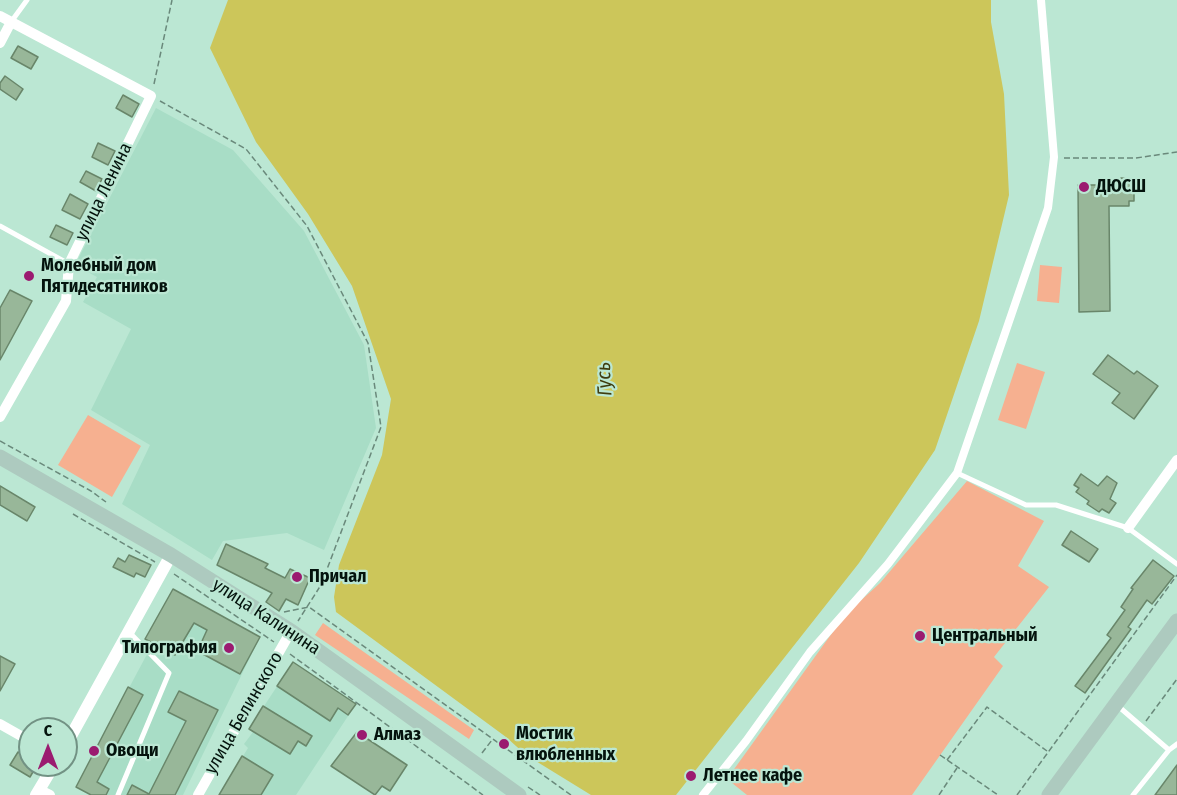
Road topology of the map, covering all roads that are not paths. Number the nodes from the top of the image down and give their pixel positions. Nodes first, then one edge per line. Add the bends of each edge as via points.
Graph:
1 (27, 0) edge
2 (1041, 0) edge
3 (0, 16) edge
4 (11, 22) junction
5 (0, 42) edge
6 (0, 226) edge
7 (69, 264) junction
8 (0, 417) edge
9 (0, 457) edge
10 (1177, 460) edge
11 (957, 473) junction
12 (1128, 528) junction
13 (167, 561) junction
14 (1177, 564) edge
15 (1177, 621) edge
16 (291, 631) junction
17 (130, 633) junction
18 (1116, 705) junction
19 (0, 724) edge
20 (78, 724) edge
21 (18, 734) edge
22 (1177, 744) edge
23 (1169, 750) junction
24 (49, 777) edge
25 (520, 788) edge
26 (42, 793) edge
27 (118, 795) edge
28 (198, 795) edge
29 (703, 795) edge
30 (1049, 795) edge
31 (1133, 795) edge

1 - 4 lane
2 - 11 street via 1054,158 1048,208
3 - 4 street
4 - 5 street
4 - 7 street, улица Ленина via 151,96
6 - 7 lane
7 - 8 street, улица Ленина via 66,301
9 - 13 main road, улица Калинина
10 - 12 street
11 - 12 lane via 1026,505 1056,505
11 - 29 street via 888,564 810,652
12 - 14 lane
13 - 16 main road, улица Калинина
13 - 17 street
15 - 18 main road
16 - 25 main road, улица Калинина
16 - 28 street, улица Белинского
17 - 20 street
17 - 27 lane via 169,674
18 - 23 lane
18 - 30 main road
19 - 21 street
22 - 23 lane
23 - 31 lane
24 - 26 street

